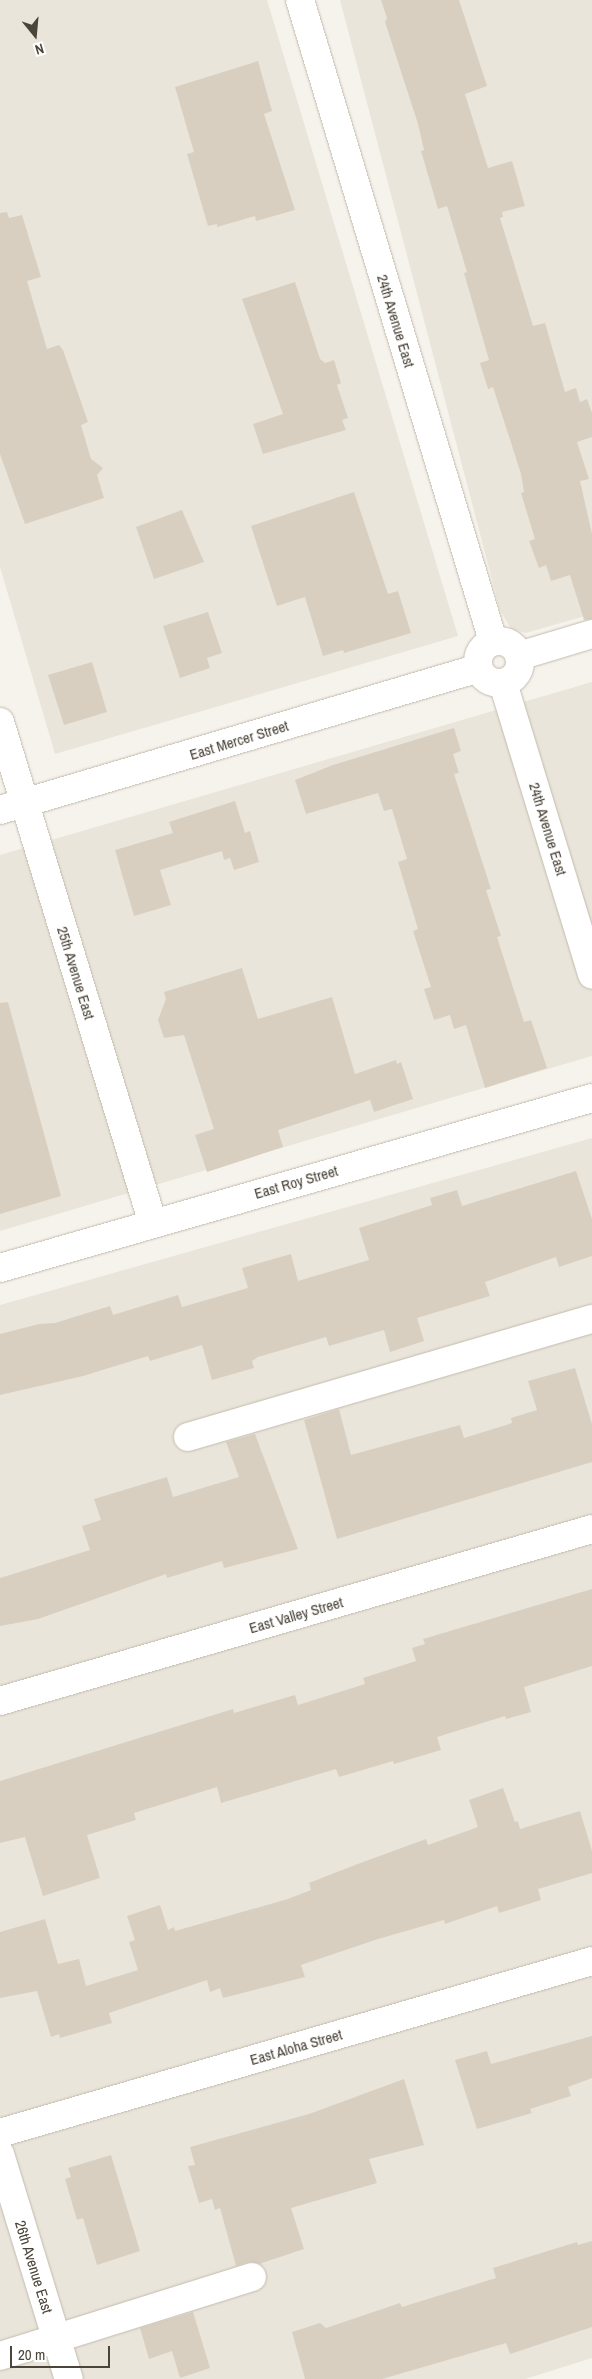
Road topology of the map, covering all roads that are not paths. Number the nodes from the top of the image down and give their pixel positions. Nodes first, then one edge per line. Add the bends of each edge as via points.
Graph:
1 (300, 0) edge
2 (592, 634) edge
3 (493, 641) junction
4 (519, 656) junction
5 (478, 668) junction
6 (503, 683) junction
7 (0, 722) edge
8 (12, 807) edge
9 (592, 975) edge
10 (592, 1098) edge
11 (153, 1224) junction
12 (0, 1268) edge
13 (592, 1319) edge
14 (188, 1437) dead end
15 (592, 1529) edge
16 (0, 1700) edge
17 (592, 1961) edge
18 (0, 2133) edge
19 (0, 2154) edge
20 (252, 2277) dead end
21 (56, 2338) junction
22 (0, 2356) edge
23 (69, 2379) edge

1 - 3 street, 24th Avenue East
2 - 4 street
3 - 4 street via 510,643
3 - 5 street via 480,651
4 - 6 street via 517,673
5 - 6 street via 491,682
5 - 8 street, East Mercer Street
6 - 9 street, 24th Avenue East
7 - 8 street, 25th Avenue East
8 - 11 street, 25th Avenue East
10 - 11 street, East Roy Street
11 - 12 street, East Roy Street
13 - 14 street
15 - 16 street, East Valley Street
17 - 18 street, East Aloha Street
19 - 21 street, 26th Avenue East
20 - 21 street
21 - 22 street
21 - 23 street, 26th Avenue East

